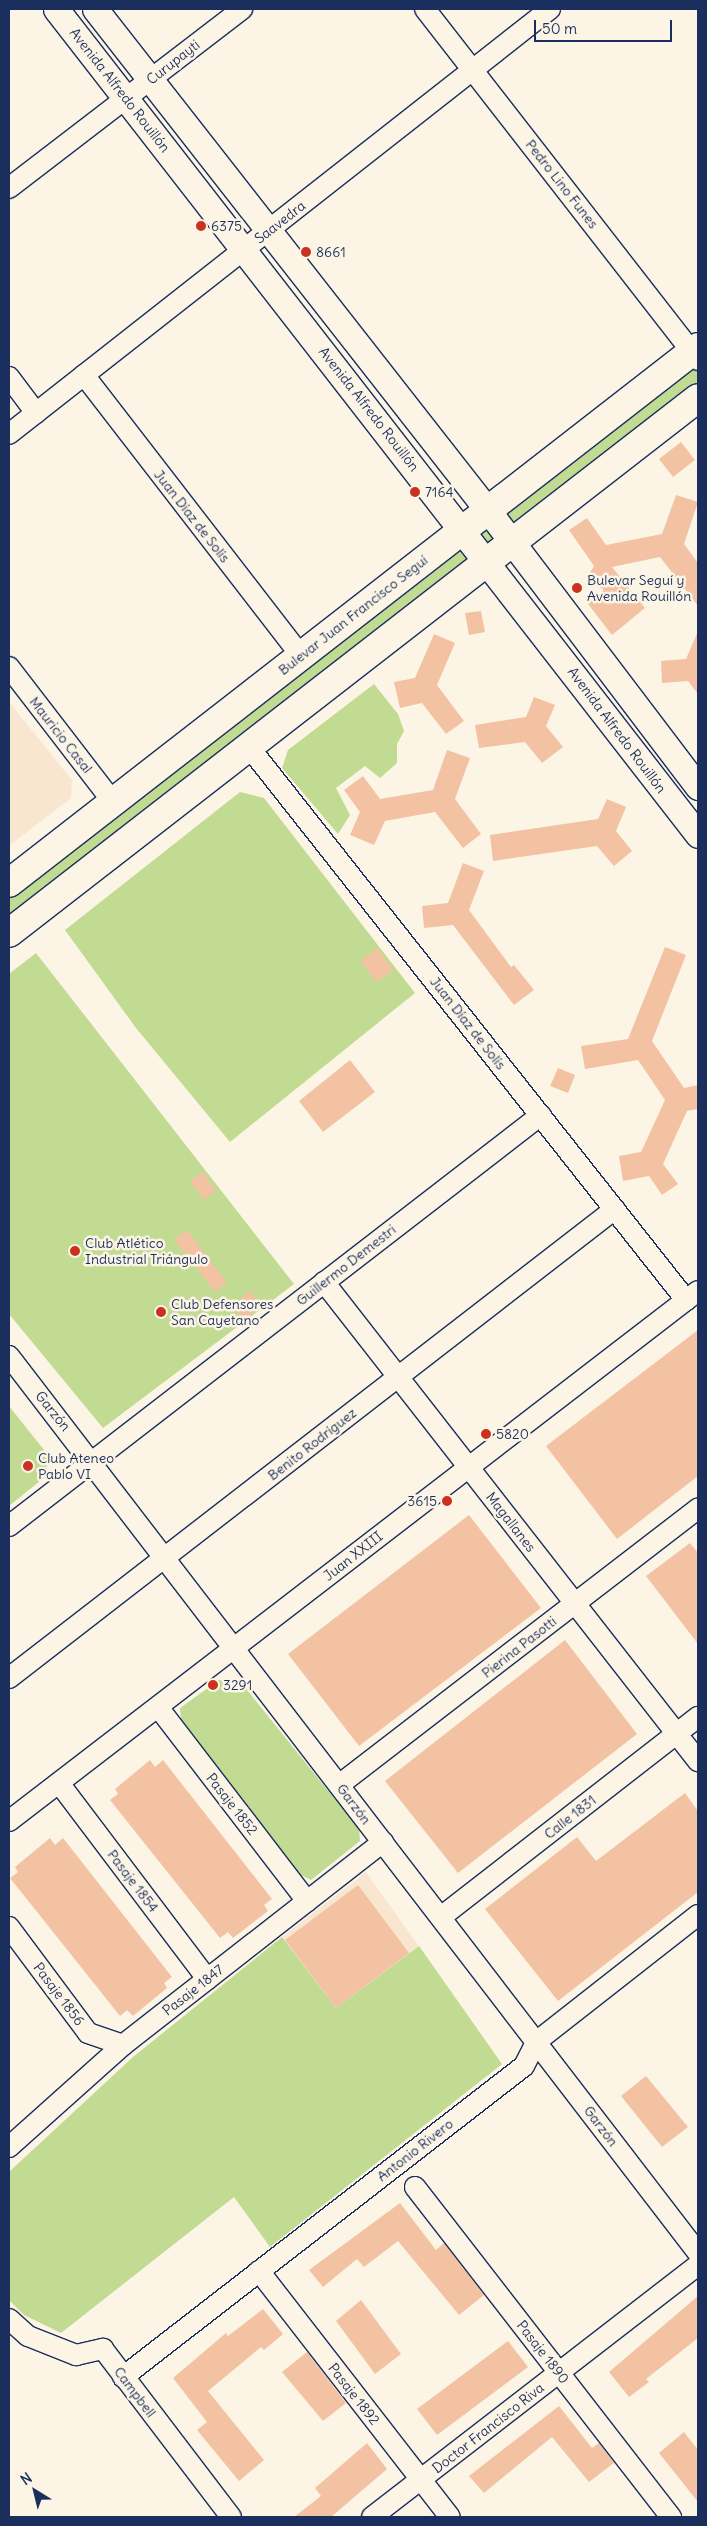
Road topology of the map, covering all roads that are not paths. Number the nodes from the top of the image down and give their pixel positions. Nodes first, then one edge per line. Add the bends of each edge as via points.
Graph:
1 (56, 9) edge
2 (95, 9) edge
3 (242, 9) edge
4 (425, 9) edge
5 (550, 9) edge
6 (472, 70) junction
7 (151, 80) junction
8 (126, 99) junction
9 (9, 188) edge
10 (268, 230) junction
11 (244, 250) junction
12 (696, 353) edge
13 (84, 375) junction
14 (9, 377) edge
15 (698, 398) edge
16 (36, 412) junction
17 (9, 434) edge
18 (488, 511) junction
19 (463, 530) junction
20 (512, 542) junction
21 (488, 562) junction
22 (301, 656) junction
23 (9, 668) edge
24 (249, 746) junction
25 (698, 787) edge
26 (113, 802) junction
27 (698, 836) edge
28 (9, 883) edge
29 (9, 933) edge
30 (541, 1115) junction
31 (615, 1209) junction
32 (324, 1282) junction
33 (692, 1295) edge
34 (9, 1356) edge
35 (398, 1377) junction
36 (92, 1461) junction
37 (468, 1468) junction
38 (698, 1509) edge
39 (9, 1526) edge
40 (165, 1557) junction
41 (575, 1604) junction
42 (234, 1648) junction
43 (9, 1678) edge
44 (158, 1707) junction
45 (698, 1717) edge
46 (677, 1734) junction
47 (698, 1761) edge
48 (59, 1783) junction
49 (339, 1785) junction
50 (9, 1821) edge
51 (383, 1842) junction
52 (307, 1901) junction
53 (698, 1915) edge
54 (441, 1917) junction
55 (9, 1926) edge
56 (207, 1979) junction
57 (536, 2042) junction
58 (123, 2045) junction
59 (9, 2147) edge
60 (415, 2187) dead end
61 (698, 2253) edge
62 (698, 2265) edge
63 (259, 2271) junction
64 (9, 2319) edge
65 (559, 2373) junction
66 (123, 2377) junction
67 (421, 2480) junction
68 (232, 2517) edge
69 (372, 2517) edge
70 (450, 2517) edge
71 (671, 2517) edge

1 - 8 street, Avenida Alfredo Rouillón
2 - 7 street
3 - 7 street, Curupayti
4 - 6 street, Pedro Lino Funes
5 - 6 street, Saavedra
6 - 10 street, Saavedra
6 - 12 street, Pedro Lino Funes
7 - 8 street, Curupayti
7 - 10 street
8 - 9 street, Curupayti
8 - 11 street, Avenida Alfredo Rouillón
10 - 11 street, Saavedra
10 - 18 street
11 - 13 street, Saavedra
11 - 19 street, Avenida Alfredo Rouillón
12 - 18 main road, Bulevar Juan Francisco Seguí
13 - 16 street, Saavedra
13 - 22 street, Juan Díaz de Solís
14 - 16 street
15 - 20 main road
16 - 17 street, Saavedra
18 - 19 main road, Bulevar Juan Francisco Seguí
18 - 20 street
19 - 21 street, Avenida Alfredo Rouillón
19 - 22 main road, Bulevar Juan Francisco Seguí
20 - 21 main road
20 - 25 street
21 - 24 main road
21 - 27 street, Avenida Alfredo Rouillón
22 - 26 main road, Bulevar Juan Francisco Seguí
23 - 26 street, Mauricio Casal
24 - 29 main road
24 - 30 street, Juan Díaz de Solís
26 - 28 main road, Bulevar Juan Francisco Seguí
30 - 31 street, Juan Díaz de Solís
30 - 32 street, Guillermo Demestri
31 - 33 street, Juan Díaz de Solís
31 - 35 street, Benito Rodríguez
32 - 35 street, Magallanes
32 - 36 street, Guillermo Demestri
33 - 37 street, Juan XXIII
34 - 36 street, Garzón
35 - 37 street, Magallanes
35 - 40 street, Benito Rodríguez
36 - 39 street, Guillermo Demestri
36 - 40 street, Garzón
37 - 41 street, Magallanes
37 - 42 street, Juan XXIII
38 - 41 street, Pierina Pasotti
40 - 42 street, Garzón
40 - 43 street, Benito Rodríguez
41 - 46 street, Magallanes
41 - 49 street, Pierina Pasotti
42 - 44 street, Juan XXIII
42 - 49 street, Garzón
44 - 48 street, Juan XXIII
44 - 52 street, Pasaje 1852
45 - 46 street, Calle 1831
46 - 47 street, Magallanes
46 - 54 street, Calle 1831
48 - 50 street, Juan XXIII
48 - 56 street, Pasaje 1854
49 - 51 street, Garzón
51 - 52 street, Pasaje 1847
51 - 54 street, Garzón
52 - 56 street, Pasaje 1847
53 - 57 street, Antonio Rivero
54 - 57 street, Garzón
55 - 58 street, Pasaje 1856 via 88,2033
56 - 58 street, Pasaje 1847
57 - 61 street, Garzón
57 - 63 street, Antonio Rivero via 524,2066
58 - 59 street, Pasaje 1847
60 - 65 street, Pasaje 1890
62 - 65 street, Doctor Francisco Riva
63 - 66 street, Antonio Rivero
63 - 67 street, Pasaje 1892
64 - 66 street, Campbell via 28,2336 76,2355 103,2349
65 - 67 street, Doctor Francisco Riva
65 - 71 street, Pasaje 1890
66 - 68 street, Campbell
67 - 69 street, Doctor Francisco Riva
67 - 70 street, Pasaje 1892

